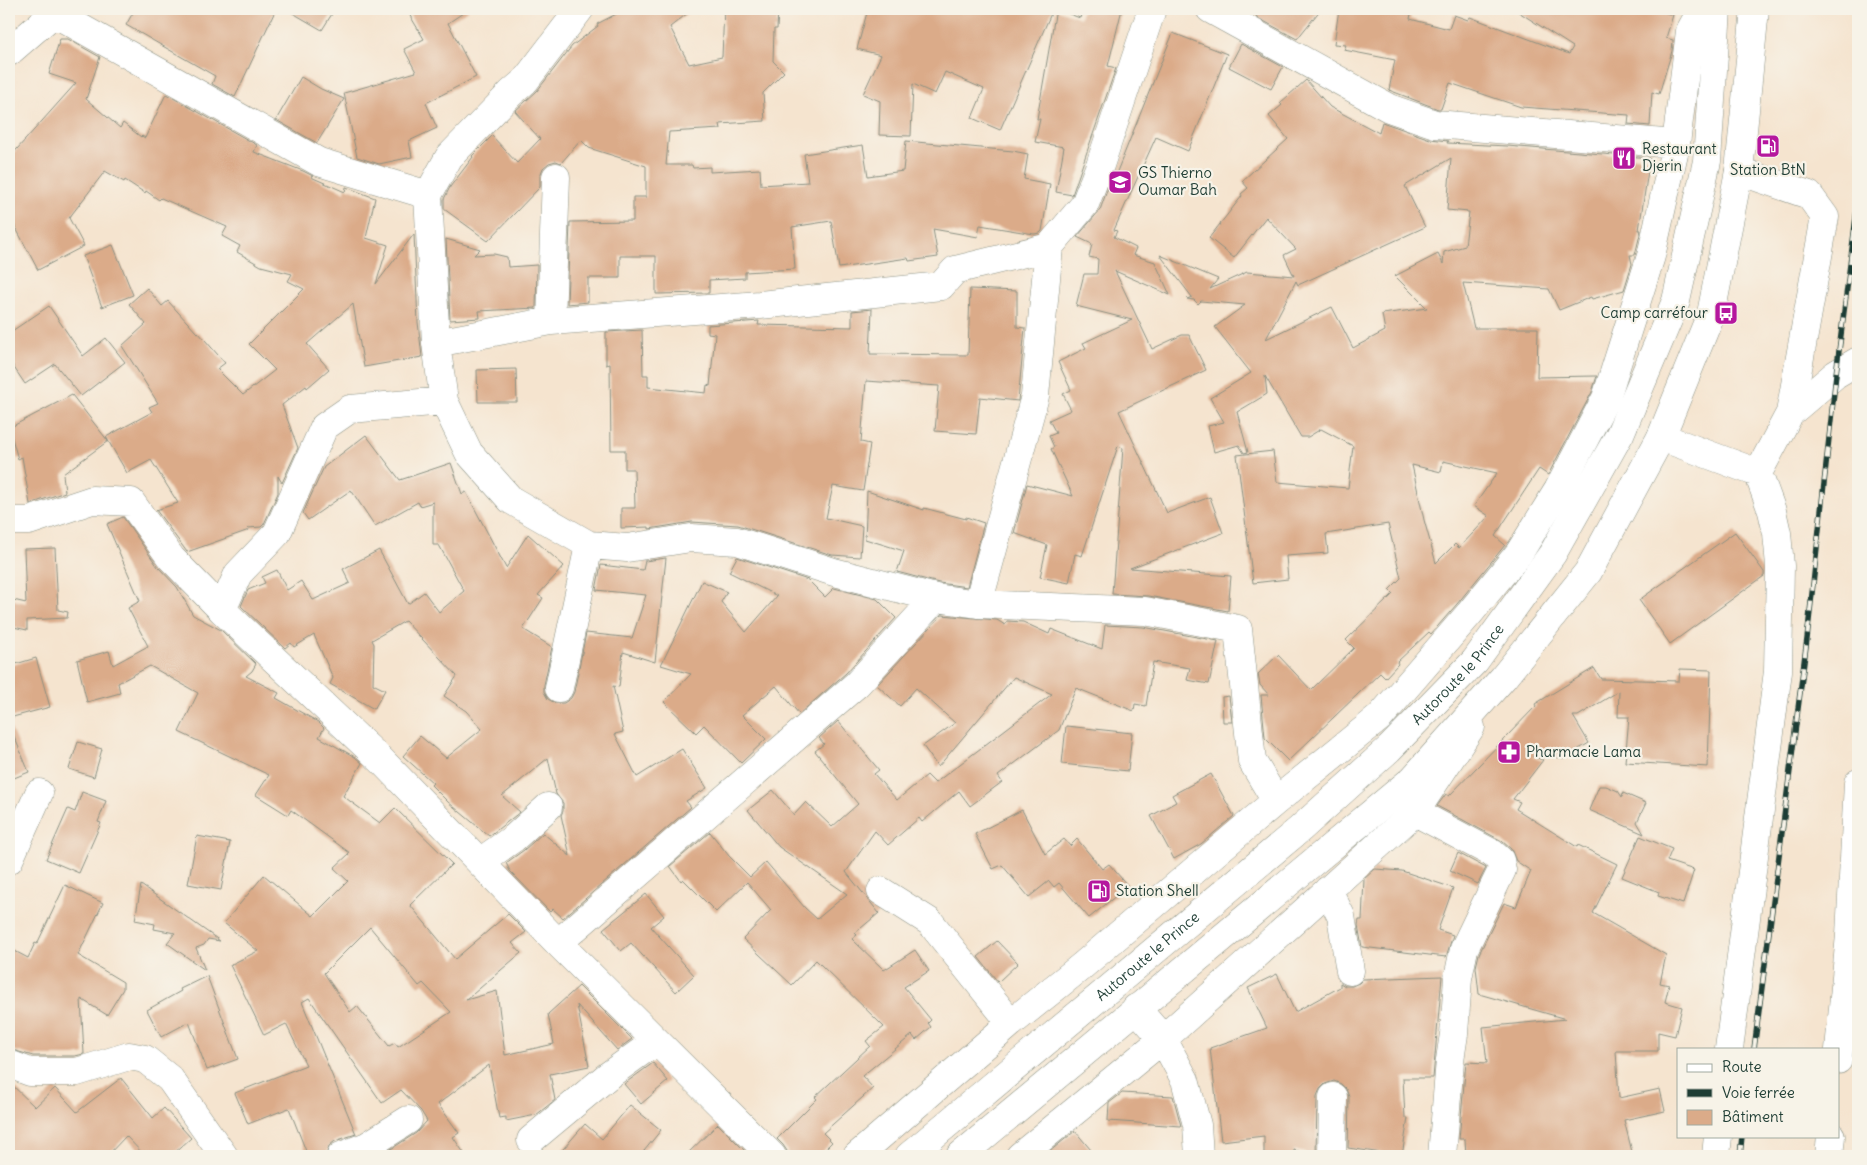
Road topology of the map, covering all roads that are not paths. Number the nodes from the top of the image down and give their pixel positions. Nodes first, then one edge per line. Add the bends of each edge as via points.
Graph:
1 (580, 9) edge
2 (1152, 9) edge
3 (1210, 9) edge
4 (1702, 9) edge
5 (1717, 9) edge
6 (1755, 9) edge
7 (55, 11) edge
8 (9, 52) edge
9 (1676, 144) junction
10 (1739, 171) junction
11 (556, 176) dead end
12 (428, 196) junction
13 (1049, 247) junction
14 (551, 321) junction
15 (436, 343) junction
16 (1858, 361) edge
17 (444, 401) junction
18 (1790, 413) junction
19 (1660, 437) junction
20 (1758, 473) junction
21 (9, 520) edge
22 (589, 546) junction
23 (936, 598) junction
24 (978, 604) junction
25 (222, 610) junction
26 (1503, 678) junction
27 (559, 688) dead end
28 (1858, 783) edge
29 (39, 793) dead end
30 (1276, 801) junction
31 (548, 808) dead end
32 (1415, 812) junction
33 (9, 860) edge
34 (480, 862) junction
35 (1328, 890) junction
36 (881, 891) dead end
37 (558, 943) junction
38 (1350, 971) dead end
39 (1136, 1008) junction
40 (1012, 1023) junction
41 (1163, 1039) junction
42 (656, 1041) junction
43 (1729, 1048) edge
44 (1839, 1048) edge
45 (9, 1064) edge
46 (1333, 1097) dead end
47 (408, 1120) dead end
48 (1718, 1138) edge
49 (1831, 1138) edge
50 (531, 1140) dead end
51 (967, 1152) edge
52 (224, 1156) edge
53 (341, 1156) edge
54 (772, 1156) edge
55 (857, 1156) edge
56 (908, 1156) edge
57 (1020, 1156) edge
58 (1199, 1156) edge
59 (1332, 1156) edge
60 (1442, 1156) edge
61 (1716, 1156) edge
62 (1830, 1156) edge

1 - 12 street via 525,81 450,157
2 - 13 street via 1085,204
3 - 9 street via 1389,108 1435,124
4 - 9 street via 1690,30
5 - 56 street, Autoroute le Prince via 1707,160 1676,301 1620,434 1553,553 1475,661 1389,749 1300,829
6 - 10 street
7 - 8 street
7 - 12 street via 319,162
9 - 30 street via 1651,256 1606,398 1553,498 1519,552 1380,717
10 - 18 street via 1809,195 1825,217
10 - 19 street via 1711,314
11 - 14 street
12 - 15 street
13 - 14 street via 955,270 941,286 760,305
13 - 24 street via 1036,396
14 - 15 street
15 - 17 street
16 - 18 street via 1836,374
17 - 22 street via 469,453 511,500
17 - 25 street via 350,409 324,427 276,533 238,574
18 - 20 street
19 - 20 street
19 - 26 street via 1588,572
20 - 43 street via 1777,533 1780,566 1778,671
21 - 25 street via 29,521 92,500 131,502 171,558
22 - 23 street via 627,548 691,538 737,541 834,572
22 - 27 street
23 - 24 street
23 - 37 street via 857,684
24 - 30 street via 1145,611 1238,629 1252,761
25 - 34 street via 382,761
26 - 32 street
26 - 39 street via 1414,779
28 - 44 street via 1850,935
29 - 33 street
30 - 40 street
31 - 34 street
32 - 35 street
32 - 60 street via 1492,853 1500,860 1502,870 1464,949 1458,978
34 - 37 street
35 - 38 street via 1341,916
35 - 41 street
36 - 40 street via 930,922
37 - 42 street
39 - 41 street
39 - 51 street
40 - 55 street
41 - 57 street
41 - 58 street via 1185,1080 1197,1125
42 - 50 street via 609,1075
42 - 54 street
45 - 52 street via 30,1072 77,1072 129,1056 145,1059 170,1080
46 - 59 street
47 - 53 street via 367,1146
48 - 61 street
49 - 62 street

